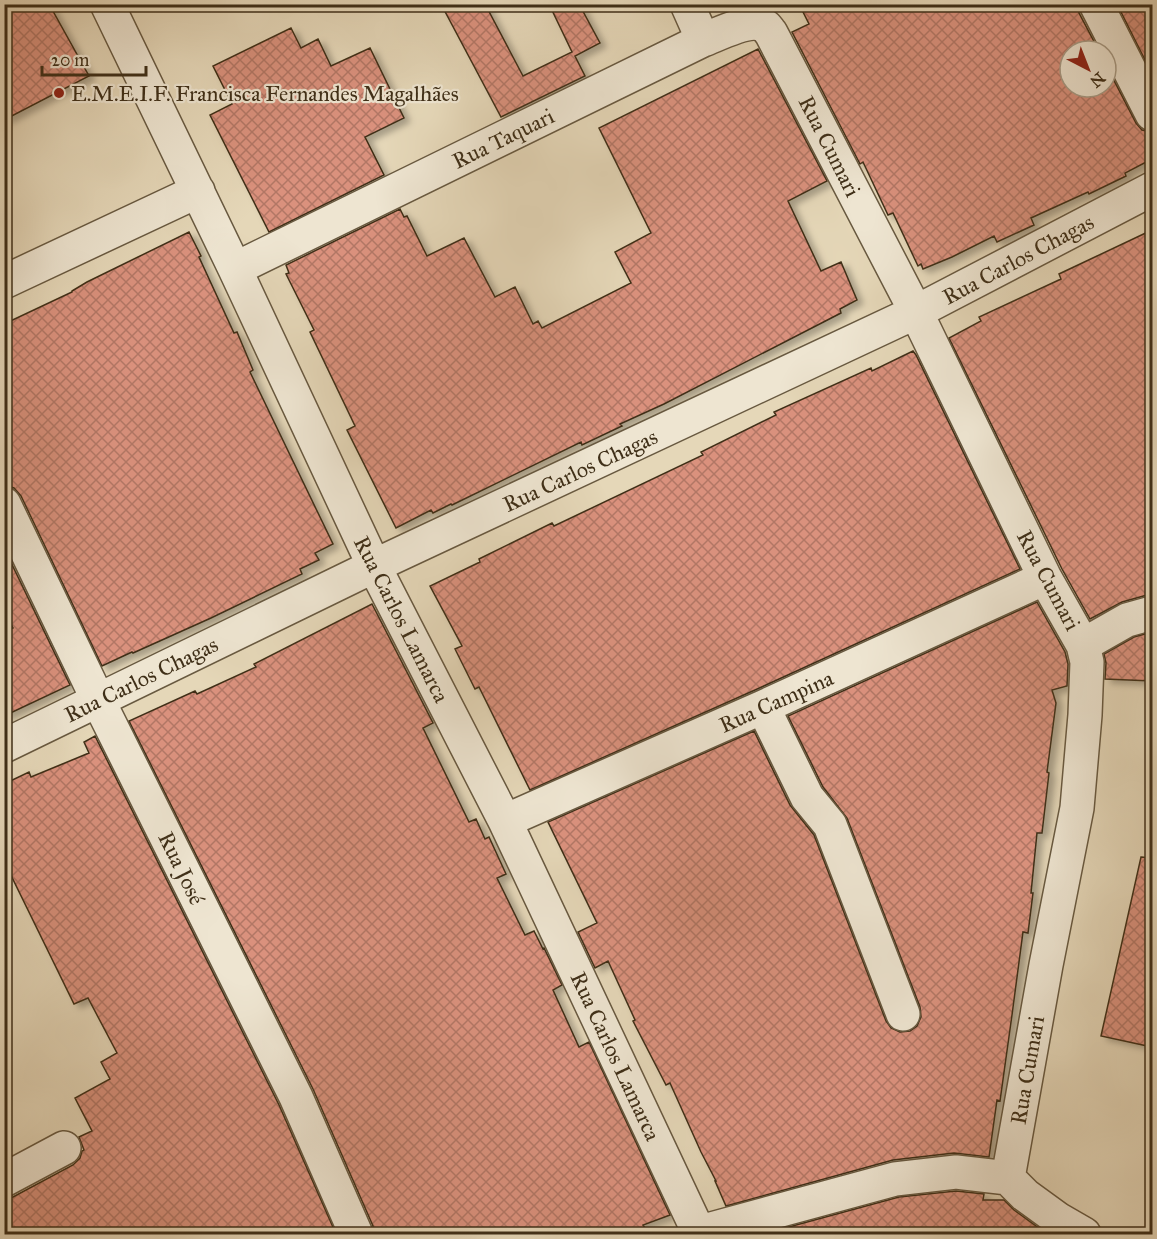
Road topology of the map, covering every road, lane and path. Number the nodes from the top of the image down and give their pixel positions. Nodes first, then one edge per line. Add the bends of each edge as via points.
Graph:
1 (107, 4) edge
2 (687, 4) edge
3 (1096, 4) edge
4 (771, 33) joint
5 (703, 40) junction
6 (1152, 114) edge
7 (1152, 189) edge
8 (198, 191) junction
9 (235, 269) junction
10 (4, 282) edge
11 (916, 312) junction
12 (4, 504) edge
13 (374, 566) junction
14 (1045, 578) junction
15 (1152, 613) edge
16 (1083, 645) junction
17 (98, 700) junction
18 (763, 707) junction
19 (4, 746) edge
20 (505, 821) junction
21 (903, 1014) dead end
22 (64, 1148) dead end
23 (1008, 1178) junction
24 (4, 1180) edge
25 (356, 1234) edge
26 (696, 1234) edge
27 (1084, 1234) edge

1 - 8 street, Rua Carlos Lamarca
2 - 5 street
3 - 6 street
4 - 5 street, Rua Taquari via 766,26 748,23
4 - 11 street, Rua Cumari
5 - 9 street, Rua Taquari
7 - 11 street, Rua Carlos Chagas
8 - 9 street, Rua Carlos Lamarca
8 - 10 street
9 - 13 street, Rua Carlos Lamarca
11 - 13 street, Rua Carlos Chagas
11 - 14 street, Rua Cumari
12 - 17 street, Rua José
13 - 17 street, Rua Carlos Chagas
13 - 20 street, Rua Carlos Lamarca
14 - 16 street, Rua Cumari
14 - 18 street, Rua Campina
15 - 16 street via 1127,620
16 - 23 street, Rua Cumari via 1087,662 1077,808
17 - 19 street, Rua Carlos Chagas
17 - 25 street, Rua José via 296,1096
18 - 20 street, Rua Campina
18 - 21 street via 807,797 830,825
20 - 26 street, Rua Carlos Lamarca
22 - 24 street
23 - 26 street via 956,1172 895,1179
23 - 27 street via 1025,1195

